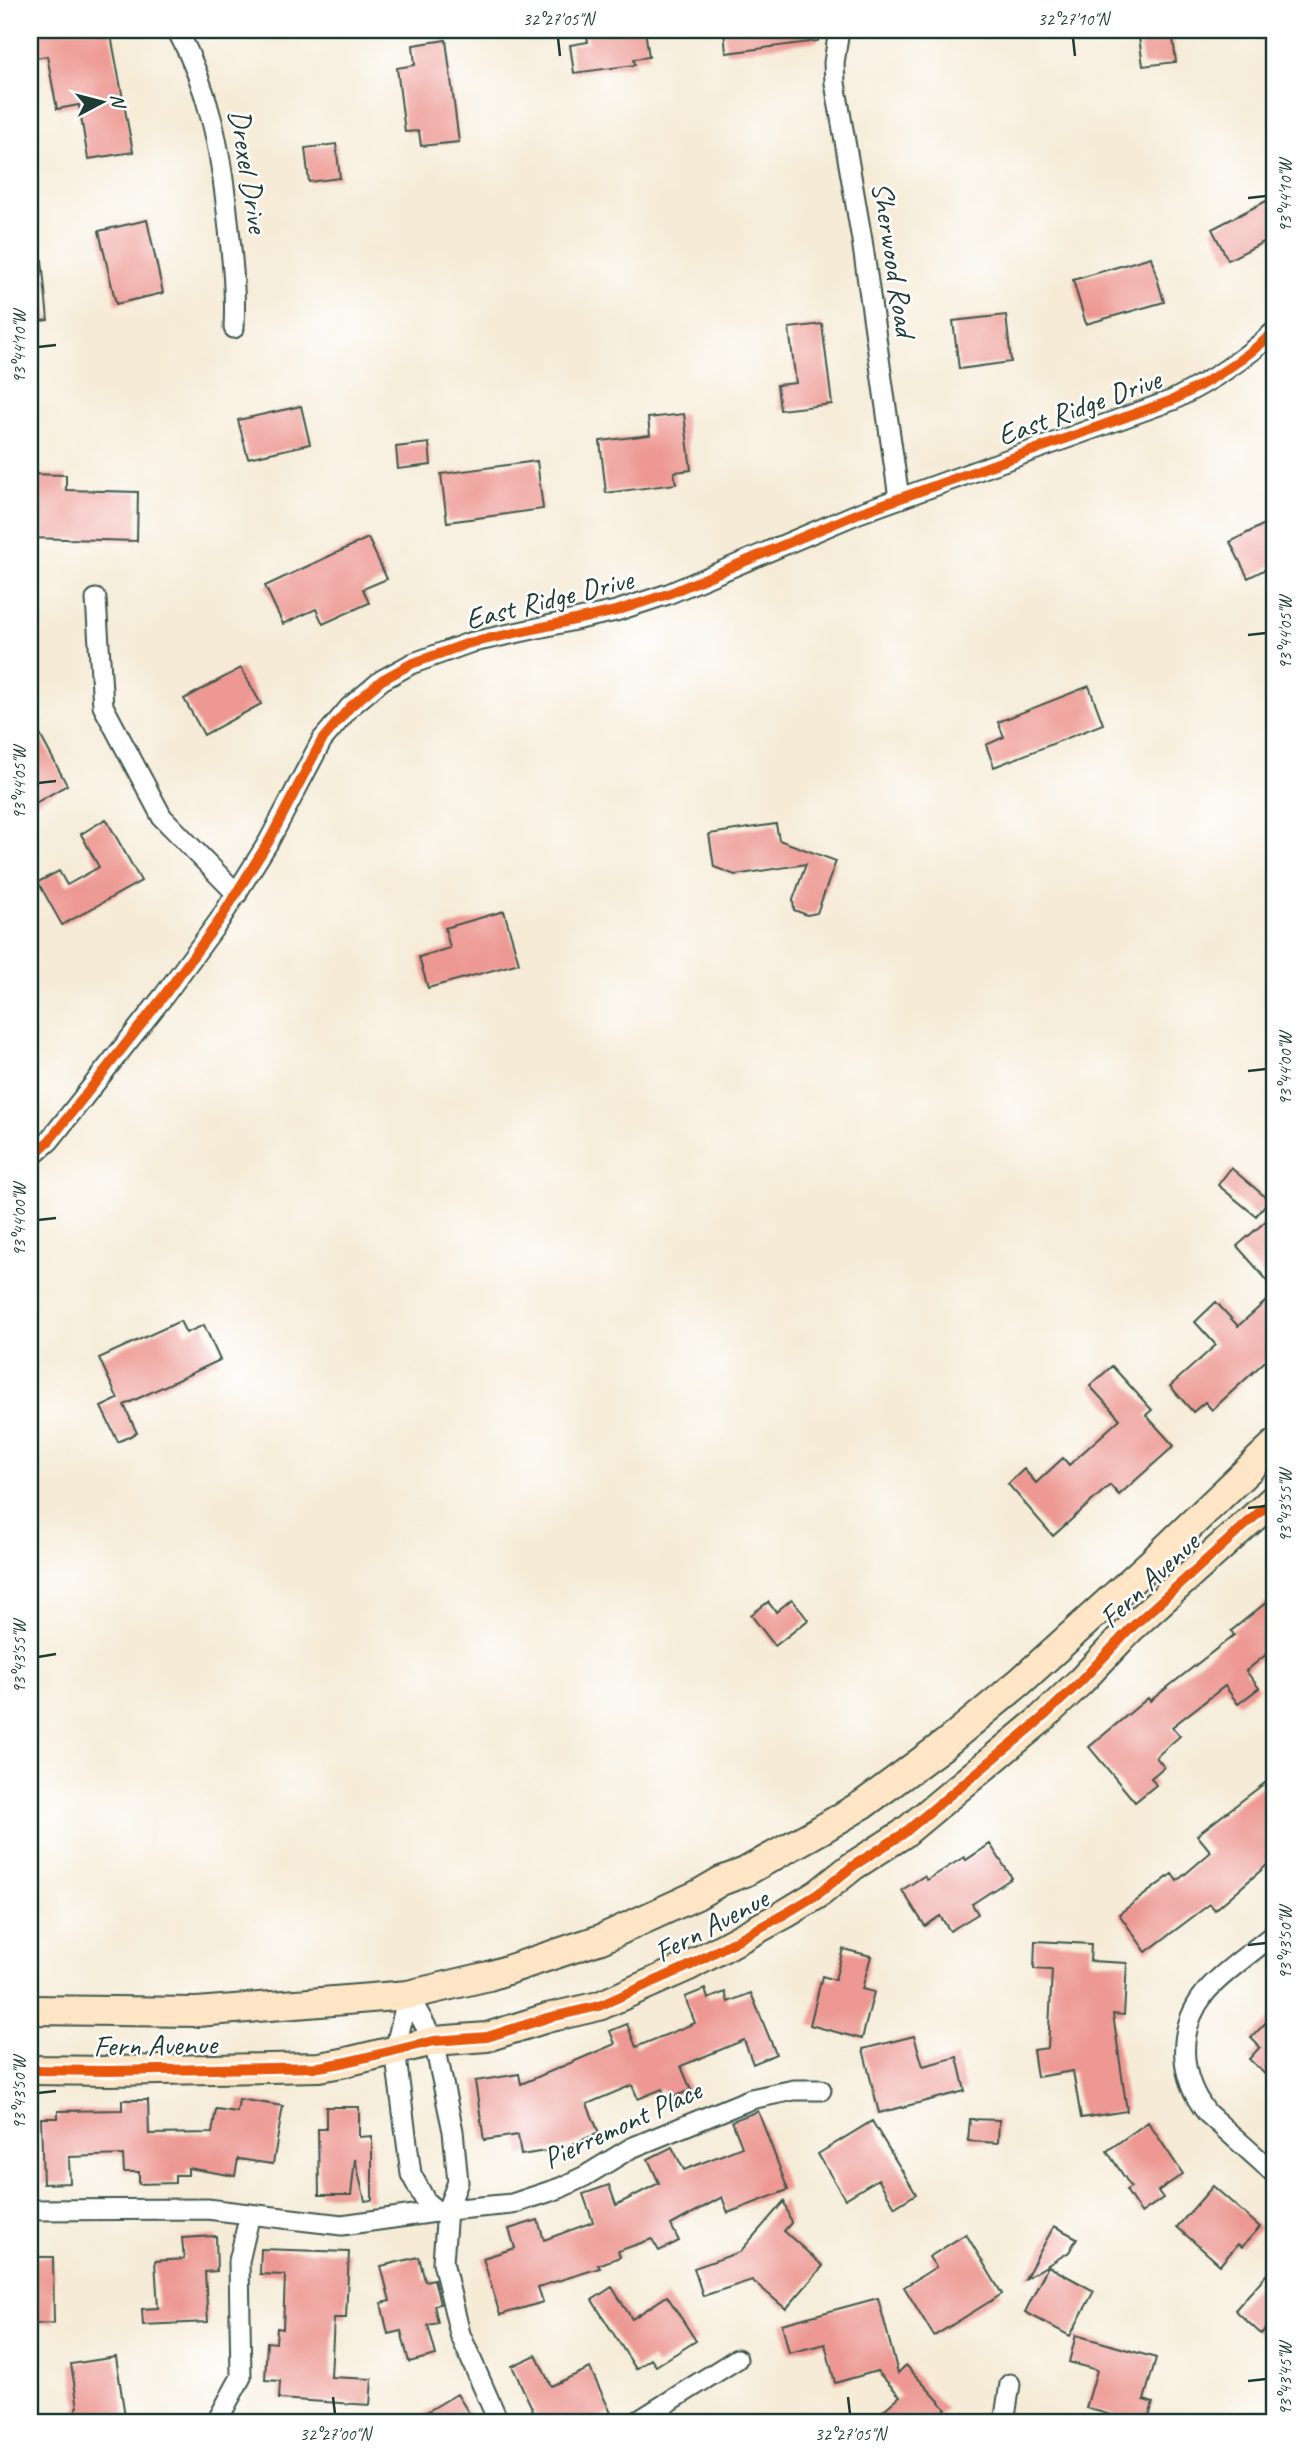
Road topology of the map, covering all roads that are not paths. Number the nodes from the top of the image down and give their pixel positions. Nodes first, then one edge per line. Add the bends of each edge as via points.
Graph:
1 (177, 30) edge
2 (839, 30) edge
3 (234, 328) dead end
4 (1274, 332) edge
5 (899, 498) junction
6 (96, 599) dead end
7 (237, 894) junction
8 (30, 1158) edge
9 (1271, 1455) edge
10 (1274, 1499) edge
11 (1274, 1934) edge
12 (408, 1995) junction
13 (30, 2010) edge
14 (434, 2041) junction
15 (396, 2050) junction
16 (30, 2070) edge
17 (821, 2090) dead end
18 (1274, 2174) edge
19 (30, 2210) edge
20 (447, 2210) junction
21 (250, 2214) junction
22 (737, 2359) dead end
23 (1010, 2384) dead end
24 (216, 2423) edge
25 (499, 2423) edge
26 (635, 2423) edge
27 (1004, 2423) edge

1 - 3 street, Drexel Drive via 212,114 235,279
2 - 5 street, Sherwood Road via 835,83
4 - 5 street, East Ridge Drive via 1217,377 1173,400
5 - 7 street, East Ridge Drive via 668,594 616,611 469,643 382,680 350,707 322,740
6 - 7 street via 103,706 162,817
7 - 8 street, East Ridge Drive via 163,997 49,1141
9 - 12 street, Fern Avenue via 1021,1681 865,1803 745,1872 601,1939 489,1976
10 - 14 street, Fern Avenue via 1131,1628 1040,1720 903,1834 818,1894 689,1966 599,2006 487,2037
11 - 18 street via 1206,1992 1192,2012 1183,2051 1187,2078 1207,2113
12 - 13 street, Fern Avenue via 197,2012
12 - 14 street
12 - 15 street
14 - 15 street, Fern Avenue
14 - 20 street via 458,2182
15 - 16 street, Fern Avenue via 318,2067
15 - 20 street via 411,2174 426,2202 437,2211
17 - 20 street, Pierremont Place via 751,2099 631,2148 560,2188 512,2204
19 - 21 street, Pierremont Place via 207,2209
20 - 21 street, Pierremont Place via 342,2225
20 - 25 street via 443,2262 457,2322
21 - 24 street via 239,2261 241,2377
22 - 26 street
23 - 27 street

